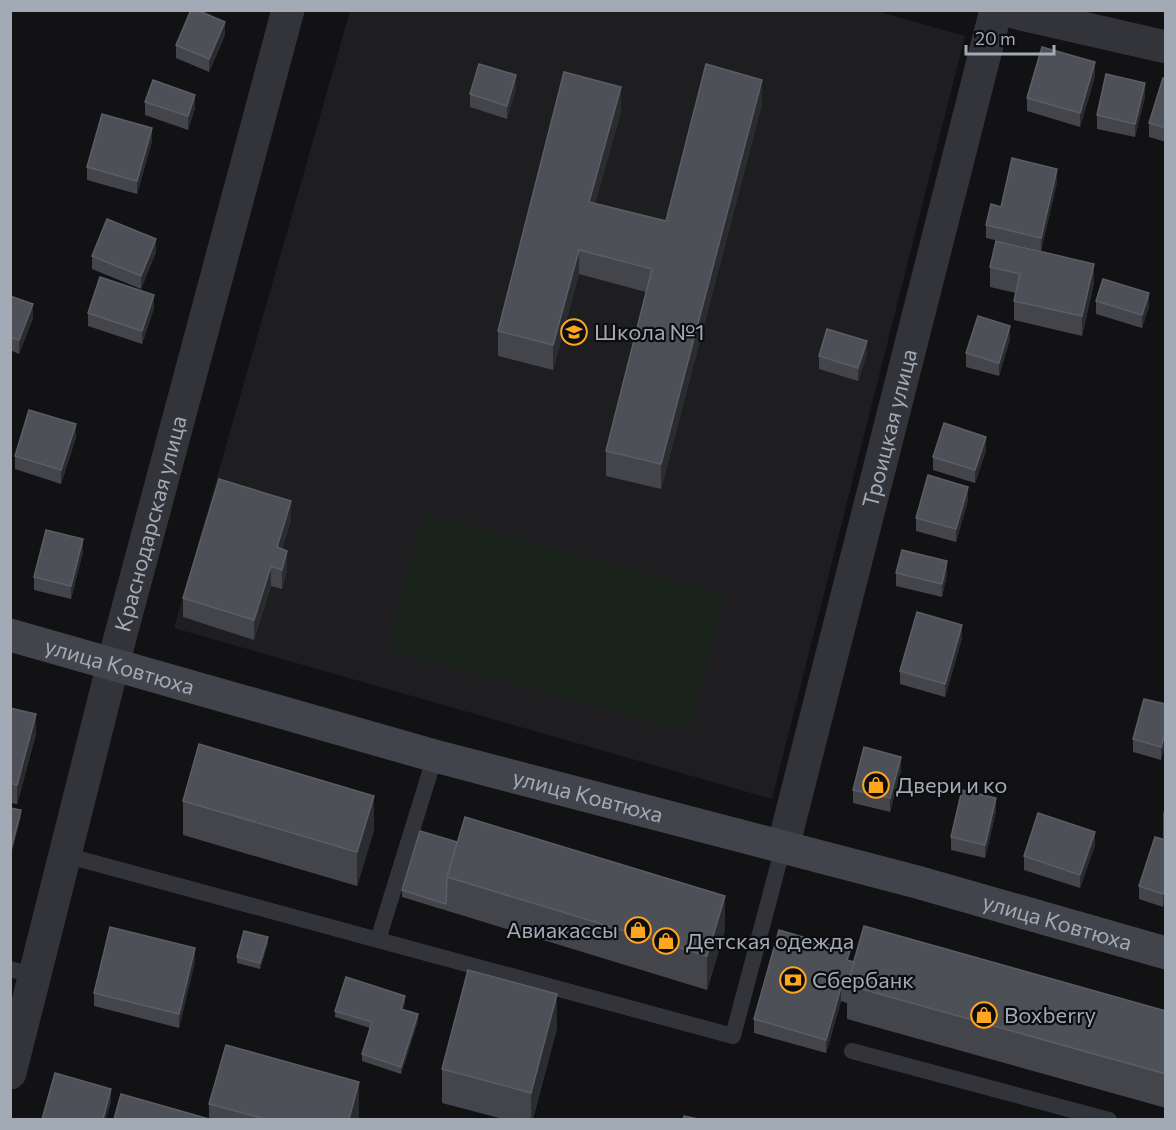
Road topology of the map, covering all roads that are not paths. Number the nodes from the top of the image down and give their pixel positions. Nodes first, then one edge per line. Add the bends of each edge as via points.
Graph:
1 (288, 10) edge
2 (996, 10) edge
3 (1004, 10) edge
4 (1166, 47) edge
5 (10, 634) edge
6 (113, 664) junction
7 (435, 756) junction
8 (783, 847) junction
9 (65, 855) junction
10 (378, 940) junction
11 (1166, 953) edge
12 (23, 972) edge
13 (852, 1051) dead end
14 (10, 1073) edge
15 (1109, 1119) edge

1 - 6 street, Краснодарская улица
2 - 8 street, Троицкая улица
3 - 4 street
5 - 6 main road, улица Ковтюха
6 - 7 main road, улица Ковтюха
6 - 9 street, Краснодарская улица
7 - 8 main road, улица Ковтюха
7 - 10 lane
8 - 10 lane via 733,1036
8 - 11 main road, улица Ковтюха
9 - 10 lane
9 - 12 street, Краснодарская улица
12 - 14 street, Краснодарская улица
13 - 15 lane

